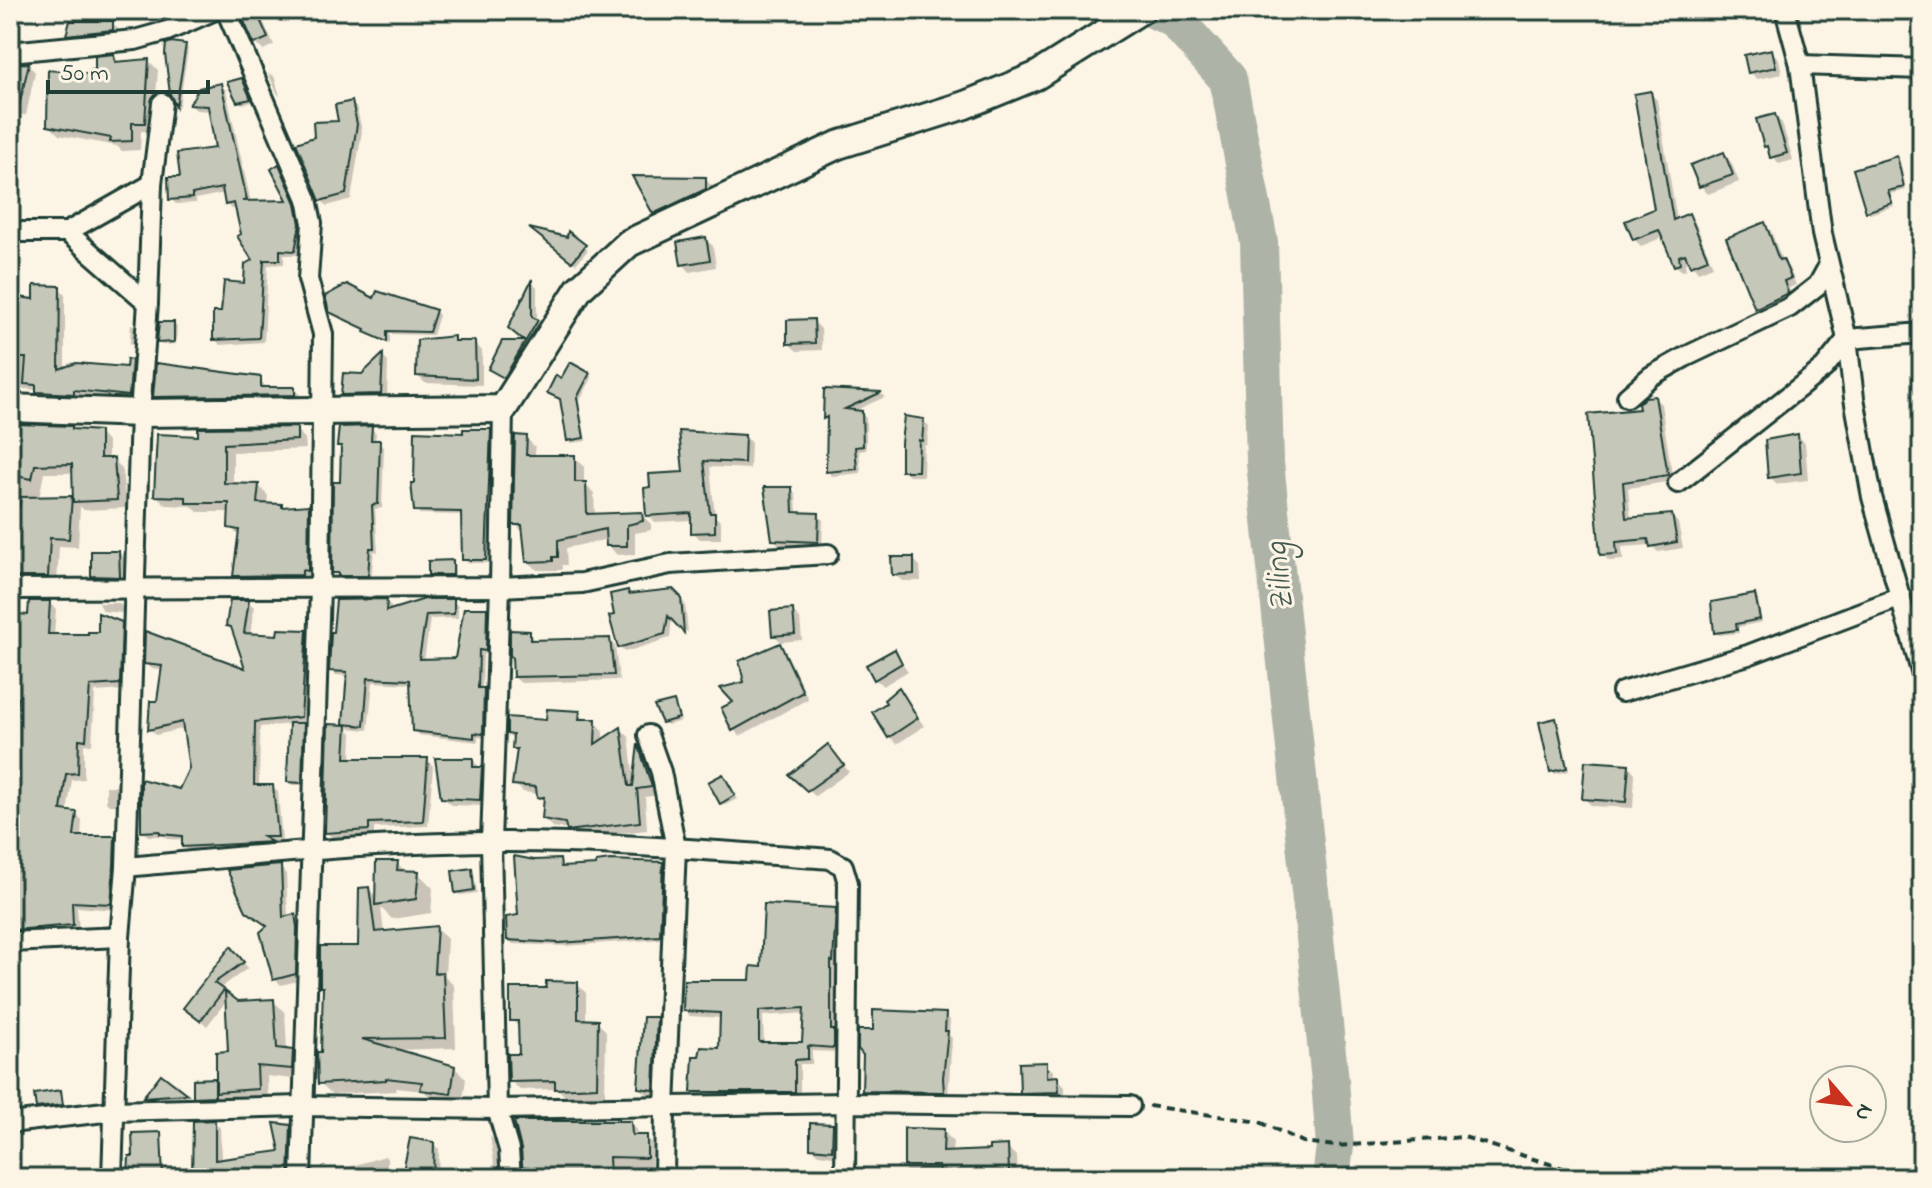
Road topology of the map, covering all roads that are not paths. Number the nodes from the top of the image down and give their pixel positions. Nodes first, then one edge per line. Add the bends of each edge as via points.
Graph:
1 (215, 10) edge
2 (226, 10) edge
3 (1141, 10) edge
4 (1785, 10) edge
5 (10, 52) edge
6 (1800, 65) junction
7 (1922, 69) edge
8 (162, 103) dead end
9 (152, 184) junction
10 (10, 232) edge
11 (67, 232) junction
12 (1829, 265) junction
13 (148, 303) junction
14 (1922, 333) edge
15 (1847, 339) junction
16 (1627, 397) dead end
17 (10, 408) edge
18 (503, 409) junction
19 (321, 411) junction
20 (140, 413) junction
21 (1678, 483) dead end
22 (828, 554) dead end
23 (500, 587) junction
24 (134, 588) junction
25 (320, 588) junction
26 (10, 589) edge
27 (1901, 597) junction
28 (1922, 675) edge
29 (1622, 692) dead end
30 (648, 735) dead end
31 (491, 842) junction
32 (676, 848) junction
33 (311, 850) junction
34 (126, 867) junction
35 (120, 937) junction
36 (10, 942) edge
37 (846, 1103) junction
38 (302, 1106) junction
39 (1130, 1106) road end
40 (665, 1107) junction
41 (497, 1109) junction
42 (113, 1111) junction
43 (10, 1123) edge
44 (112, 1178) edge
45 (301, 1178) edge
46 (511, 1178) edge
47 (664, 1178) edge
48 (845, 1178) edge

1 - 5 street via 135,40
2 - 19 street via 307,199 312,223 308,279 323,334
3 - 18 main road via 1036,76 965,105 838,145 629,243 579,289
4 - 6 street
6 - 7 street
6 - 12 street
8 - 9 street
9 - 11 street
9 - 13 street
10 - 11 street
11 - 13 street
12 - 15 street
12 - 16 street via 1818,285 1790,307 1685,357
13 - 20 street
14 - 15 street
15 - 21 street via 1824,368
15 - 27 street via 1872,497
17 - 20 main road
18 - 19 main road
18 - 23 street
19 - 20 main road
19 - 25 street
20 - 24 street
22 - 23 street via 670,564 582,583
23 - 25 street
23 - 31 street
24 - 25 street
24 - 26 street
24 - 34 street
25 - 33 street
27 - 28 street
27 - 29 street via 1748,655
30 - 32 street
31 - 32 street
31 - 33 street
31 - 41 street
32 - 37 street via 830,859 843,866 848,883
32 - 40 street
33 - 34 street
33 - 38 street
34 - 35 street
35 - 36 street
35 - 42 street
37 - 39 street
37 - 40 street
37 - 48 street
38 - 41 street
38 - 42 street
38 - 45 street
40 - 41 street
40 - 47 street
41 - 46 street
42 - 43 street
42 - 44 street

